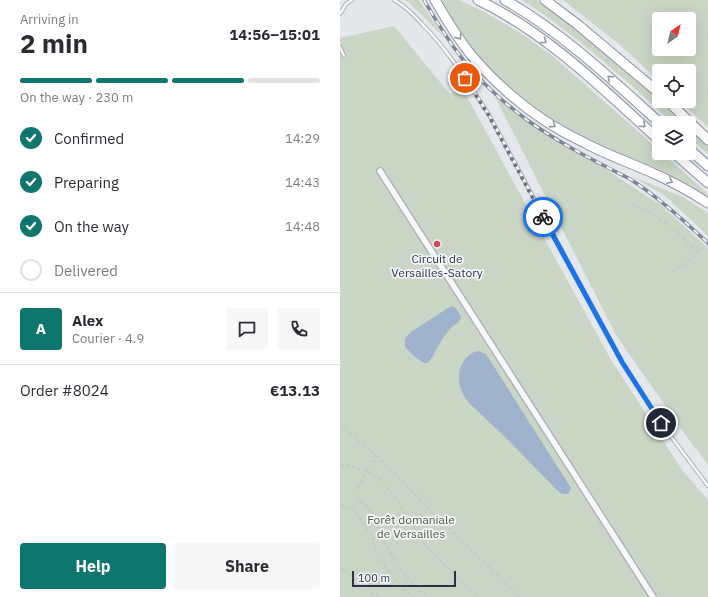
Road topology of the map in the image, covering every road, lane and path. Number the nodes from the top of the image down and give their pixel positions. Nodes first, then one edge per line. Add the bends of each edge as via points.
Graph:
1 (352, 0) edge
2 (394, 0) edge
3 (478, 0) edge
4 (505, 0) edge
5 (545, 0) edge
6 (436, 2) edge
7 (340, 14) edge
8 (340, 47) edge
9 (344, 56) dead end
10 (652, 87) edge
11 (675, 108) edge
12 (652, 116) edge
13 (652, 134) edge
14 (708, 140) edge
15 (696, 155) edge
16 (682, 160) edge
17 (708, 166) edge
18 (380, 171) dead end
19 (708, 184) edge
20 (708, 203) edge
21 (633, 204) dead end
22 (708, 244) edge
23 (704, 248) junction
24 (672, 270) dead end
25 (340, 425) edge
26 (375, 454) junction
27 (340, 465) edge
28 (366, 471) junction
29 (708, 486) edge
30 (340, 506) edge
31 (340, 568) edge
32 (379, 597) edge
33 (413, 597) edge
34 (427, 597) edge
35 (478, 597) edge
36 (519, 597) edge
37 (653, 597) edge

1 - 7 lane
2 - 29 lane via 412,13 429,31 465,78 489,116 622,362 661,423
3 -> 13 highway via 536,35 589,77
12 -> 4 highway via 572,46
5 - 10 highway via 578,24
6 -> 20 highway via 475,59 504,89 532,112 583,143 655,174
8 - 9 lane
11 - 14 highway
15 - 17 highway
16 - 19 highway
18 - 37 street
21 - 23 path via 656,216 694,248
22 - 23 path
23 - 24 path via 686,264
25 - 26 path
26 - 28 path via 374,462
26 - 36 path
27 - 28 path
28 - 34 path via 357,490 359,502 367,506 383,541 407,578
28 - 35 path via 380,479 395,497 426,548
30 - 33 path via 354,510 372,536 376,552 385,566
31 - 32 path via 358,582 359,589

